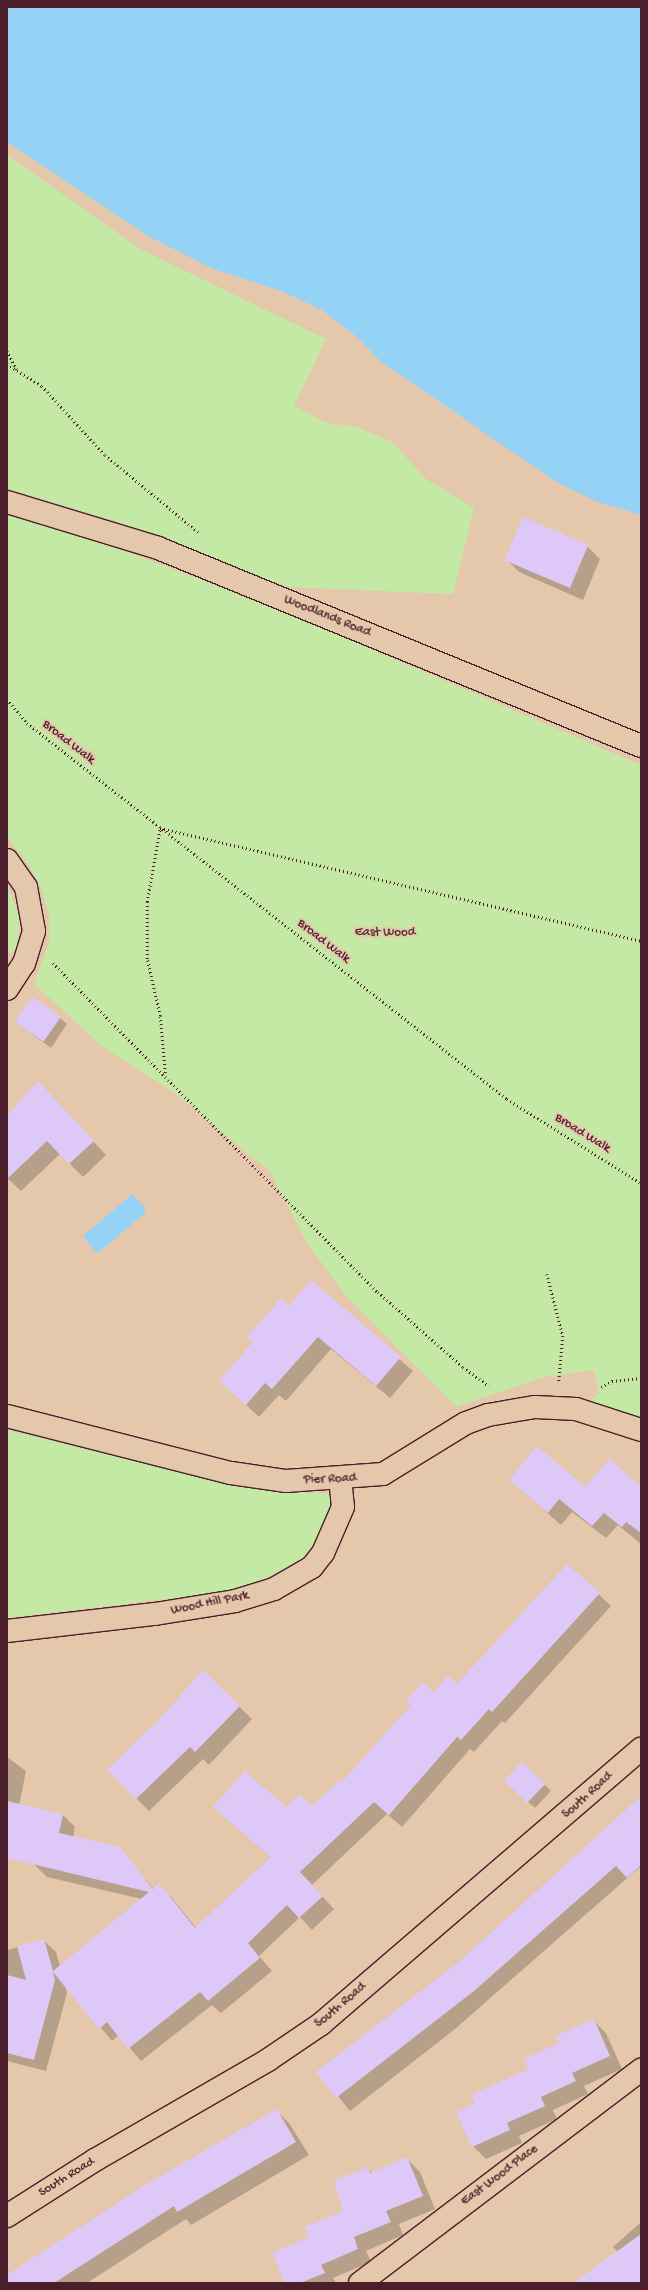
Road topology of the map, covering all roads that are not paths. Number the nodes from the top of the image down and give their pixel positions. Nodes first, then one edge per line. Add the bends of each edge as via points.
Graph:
1 (7, 502) edge
2 (641, 746) edge
3 (7, 860) edge
4 (7, 989) edge
5 (7, 1416) edge
6 (641, 1430) edge
7 (340, 1480) junction
8 (7, 1631) edge
9 (641, 1749) edge
10 (641, 2070) edge
11 (7, 2216) edge
12 (360, 2283) edge

1 - 2 street, Woodlands Road via 158,548
3 - 4 street via 26,887 33,911 32,943 24,963
5 - 7 street, Pier Road via 231,1473 286,1481
6 - 7 street, Pier Road via 576,1409 523,1409 466,1423 383,1474
7 - 8 street, Wood Hill Park via 344,1507 323,1553 312,1567 274,1589 235,1601 155,1614
9 - 11 street, South Road via 321,2024 268,2060 95,2160
10 - 12 street, East Wood Place

